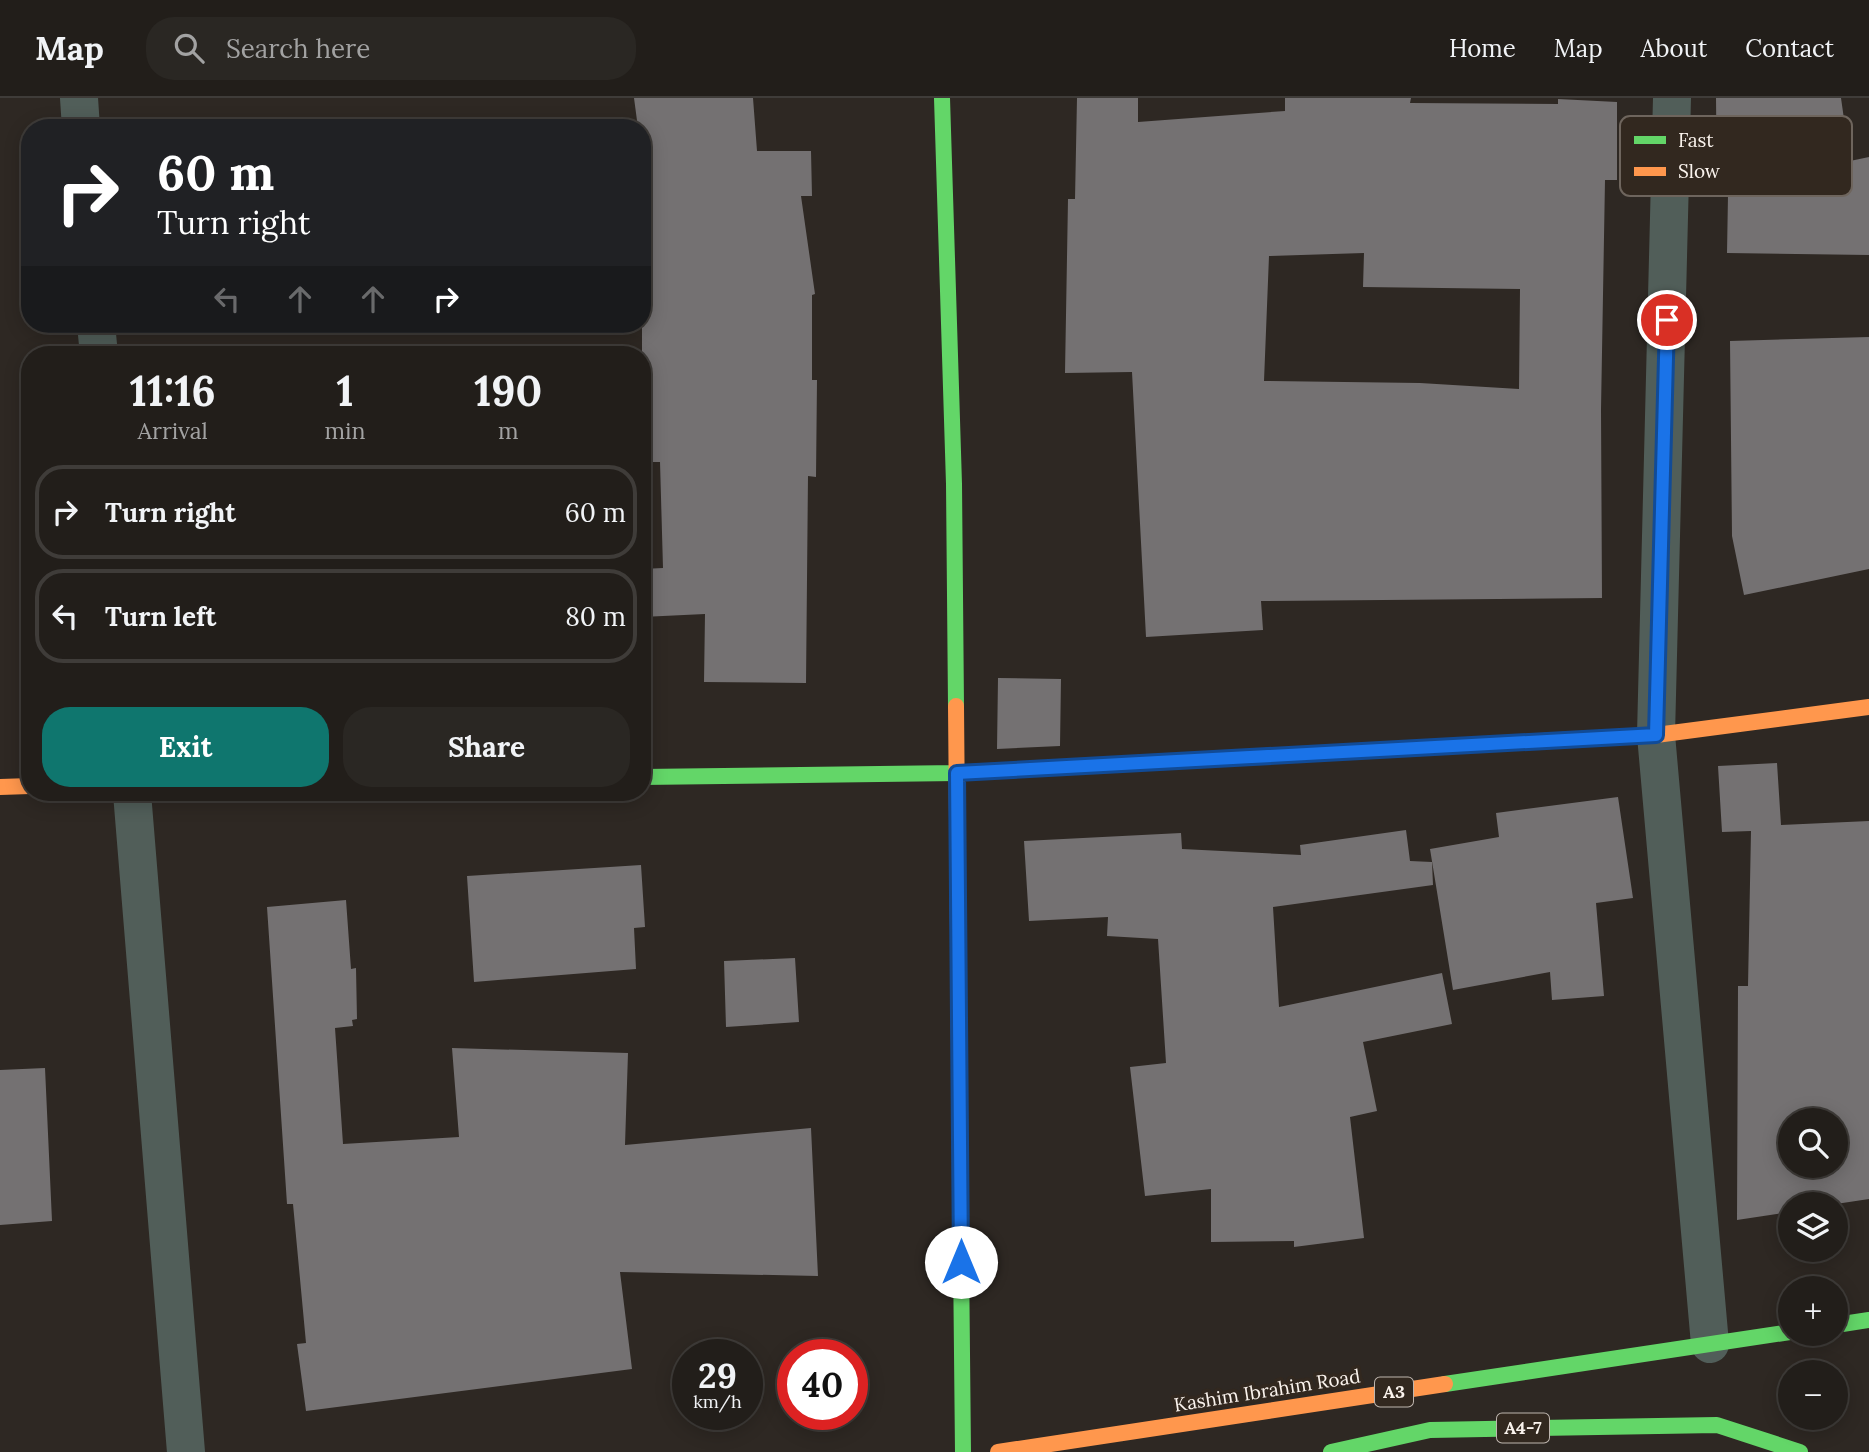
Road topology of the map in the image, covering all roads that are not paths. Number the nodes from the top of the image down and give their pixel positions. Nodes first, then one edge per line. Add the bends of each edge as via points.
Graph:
1 (79, 98) edge
2 (942, 98) edge
3 (1672, 98) edge
4 (1672, 116) edge
5 (80, 119) edge
6 (1670, 196) edge
7 (1869, 707) edge
8 (1656, 735) junction
9 (957, 773) junction
10 (651, 777) edge
11 (21, 786) edge
12 (0, 787) edge
13 (133, 801) edge
14 (1869, 1320) edge
15 (1848, 1323) edge
16 (1778, 1334) edge
17 (1710, 1344) junction
18 (186, 1452) edge
19 (963, 1452) edge
20 (998, 1452) edge
21 (1331, 1452) edge
22 (1800, 1452) edge

1 - 5 street
2 - 9 main road
3 - 4 street
6 - 8 street
7 - 8 main road
8 - 9 main road
8 - 17 street
9 - 10 main road
9 - 19 main road
11 - 12 main road
13 - 18 street
14 - 15 main road
16 - 17 main road, Kashim Ibrahim Road / A3
17 - 20 main road, Kashim Ibrahim Road / A3
21 - 22 main road, A4-7 via 1430,1430 1717,1425

